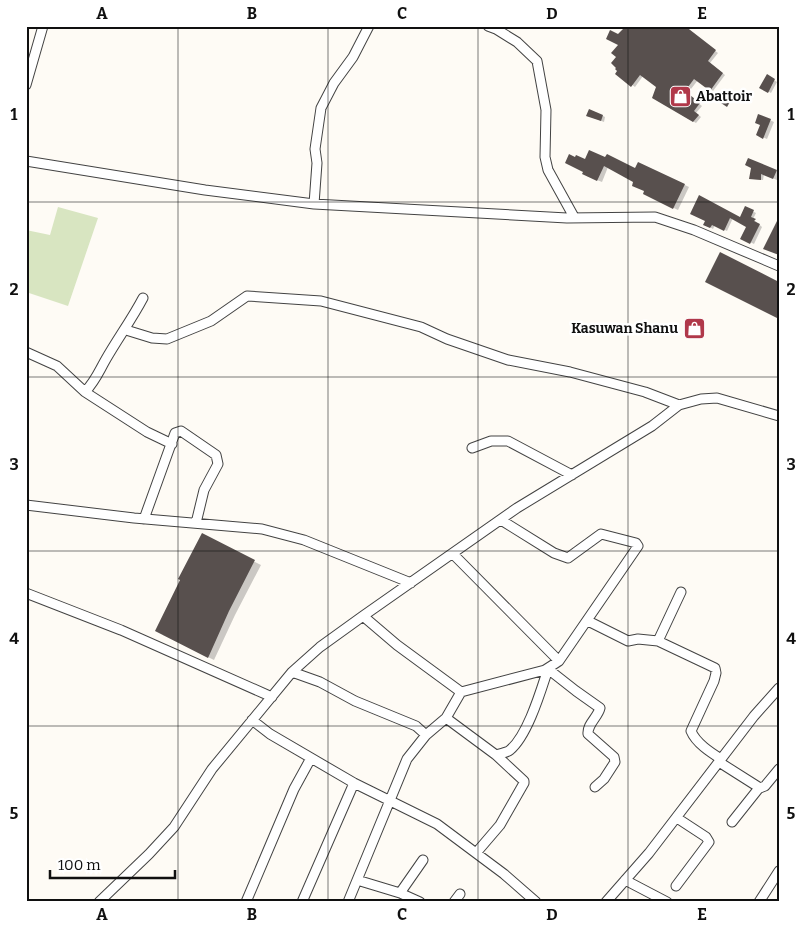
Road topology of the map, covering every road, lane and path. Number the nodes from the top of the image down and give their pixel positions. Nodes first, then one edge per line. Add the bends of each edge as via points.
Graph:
1 (43, 26) edge
2 (369, 26) edge
3 (488, 26) edge
4 (26, 85) edge
5 (26, 161) edge
6 (314, 204) junction
7 (574, 217) junction
8 (779, 266) edge
9 (143, 298) dead end
10 (126, 330) junction
11 (26, 352) edge
12 (85, 392) junction
13 (679, 406) junction
14 (779, 416) edge
15 (172, 444) junction
16 (472, 448) dead end
17 (572, 475) junction
18 (26, 505) edge
19 (144, 519) junction
20 (501, 520) junction
21 (196, 523) junction
22 (453, 554) junction
23 (411, 583) junction
24 (681, 592) dead end
25 (26, 593) edge
26 (362, 616) junction
27 (588, 621) junction
28 (658, 641) junction
29 (559, 661) junction
30 (548, 669) junction
31 (292, 672) junction
32 (779, 688) edge
33 (461, 692) junction
34 (272, 697) junction
35 (446, 718) junction
36 (252, 720) junction
37 (426, 735) junction
38 (496, 755) junction
39 (310, 758) junction
40 (720, 760) junction
41 (779, 769) edge
42 (354, 782) junction
43 (595, 787) dead end
44 (759, 788) junction
45 (389, 801) junction
46 (677, 818) junction
47 (732, 822) dead end
48 (476, 853) junction
49 (423, 860) dead end
50 (779, 871) edge
51 (357, 880) junction
52 (625, 880) junction
53 (676, 886) dead end
54 (524, 892) junction
55 (400, 893) junction
56 (99, 902) edge
57 (246, 902) edge
58 (302, 902) edge
59 (348, 902) edge
60 (420, 902) edge
61 (519, 902) edge
62 (536, 902) edge
63 (606, 902) edge
64 (668, 902) edge
65 (759, 902) edge

1 - 4 street
2 - 6 street via 321,108 315,149
3 - 7 street via 517,42 537,61 546,110 545,156 548,170
5 - 6 street
6 - 7 street
7 - 8 street via 655,217
9 - 10 street
10 - 12 street via 96,380
10 - 13 street via 167,339 211,321 247,296 321,301 421,327 508,360 645,392
11 - 12 street via 57,366
12 - 15 street via 147,432
13 - 14 street via 700,399 717,398
13 - 17 street
15 - 19 street
15 - 21 street via 175,433 181,431 216,455 218,464 204,490
16 - 17 street via 491,441 508,441
17 - 20 street
18 - 19 street
19 - 21 street
20 - 22 street
20 - 27 street via 554,553 568,558 601,534 638,545
21 - 23 street via 262,529 304,540
22 - 23 street
22 - 29 street
23 - 26 street
24 - 28 street
25 - 34 street via 121,630
26 - 31 street
26 - 33 street
27 - 28 street via 628,641
27 - 29 street
28 - 40 street via 715,668 714,681 691,731
29 - 30 street
30 - 33 street
30 - 38 street via 535,708 517,742 509,751
30 - 43 street via 600,708 588,734 614,757 615,762
31 - 34 street
31 - 37 street via 416,726
32 - 40 street
33 - 35 street
34 - 36 street
35 - 37 street
35 - 38 street
36 - 39 street
36 - 56 street via 212,769 174,826
37 - 45 street via 407,759
38 - 48 street via 524,783 500,824
39 - 42 street
39 - 57 street
40 - 44 street
40 - 46 street
41 - 44 street via 765,786
42 - 45 street
42 - 58 street
44 - 47 street
45 - 48 street via 437,824
45 - 51 street
46 - 52 street
46 - 53 street via 709,842
48 - 54 street
49 - 55 street
50 - 65 street
51 - 55 street
51 - 59 street
52 - 63 street
52 - 64 street
54 - 61 street
54 - 62 street
55 - 60 street

